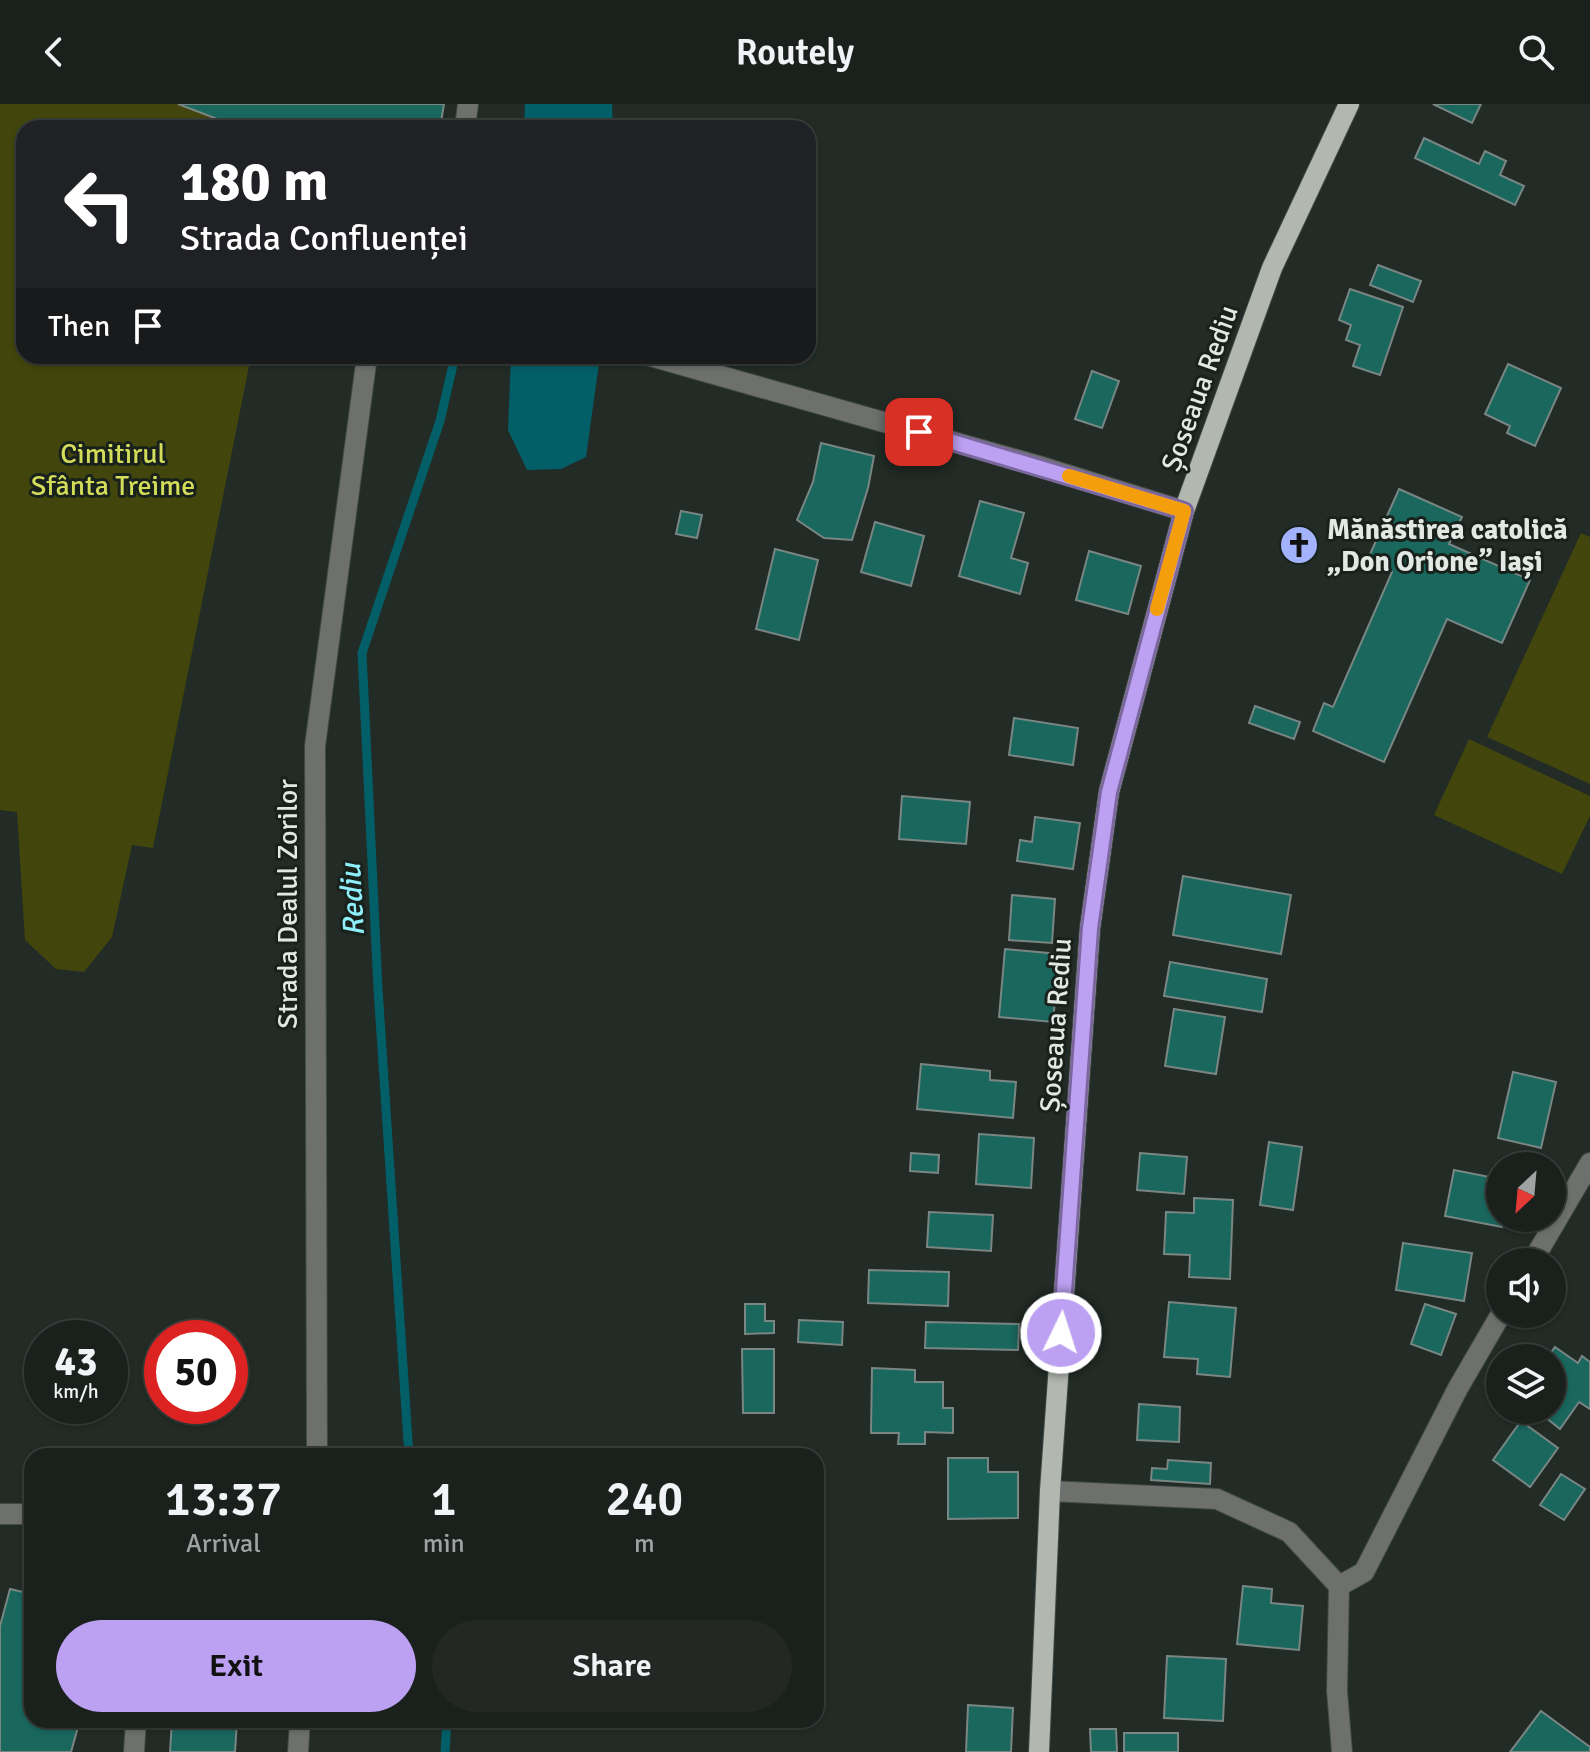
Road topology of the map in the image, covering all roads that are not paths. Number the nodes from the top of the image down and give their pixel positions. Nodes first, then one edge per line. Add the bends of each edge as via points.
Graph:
1 (1349, 104) edge
2 (366, 364) edge
3 (678, 364) edge
4 (1184, 511) junction
5 (1590, 1163) edge
6 (1540, 1248) edge
7 (1493, 1328) edge
8 (317, 1448) edge
9 (1050, 1491) junction
10 (0, 1514) edge
11 (24, 1514) edge
12 (1339, 1586) junction
13 (136, 1728) edge
14 (300, 1728) edge
15 (134, 1752) edge
16 (298, 1752) edge
17 (1039, 1752) edge
18 (1342, 1752) edge

1 - 4 main road, Șoseaua Rediu via 1272,268
2 - 8 street, Strada Dealul Zorilor via 315,746
3 - 4 street
4 - 9 main road, Șoseaua Rediu via 1109,792 1092,913
5 - 6 street
7 - 12 street via 1364,1572
9 - 12 street via 1217,1499 1289,1532
9 - 17 main road, Șoseaua Rediu
10 - 11 street
12 - 18 street
13 - 15 street
14 - 16 street

